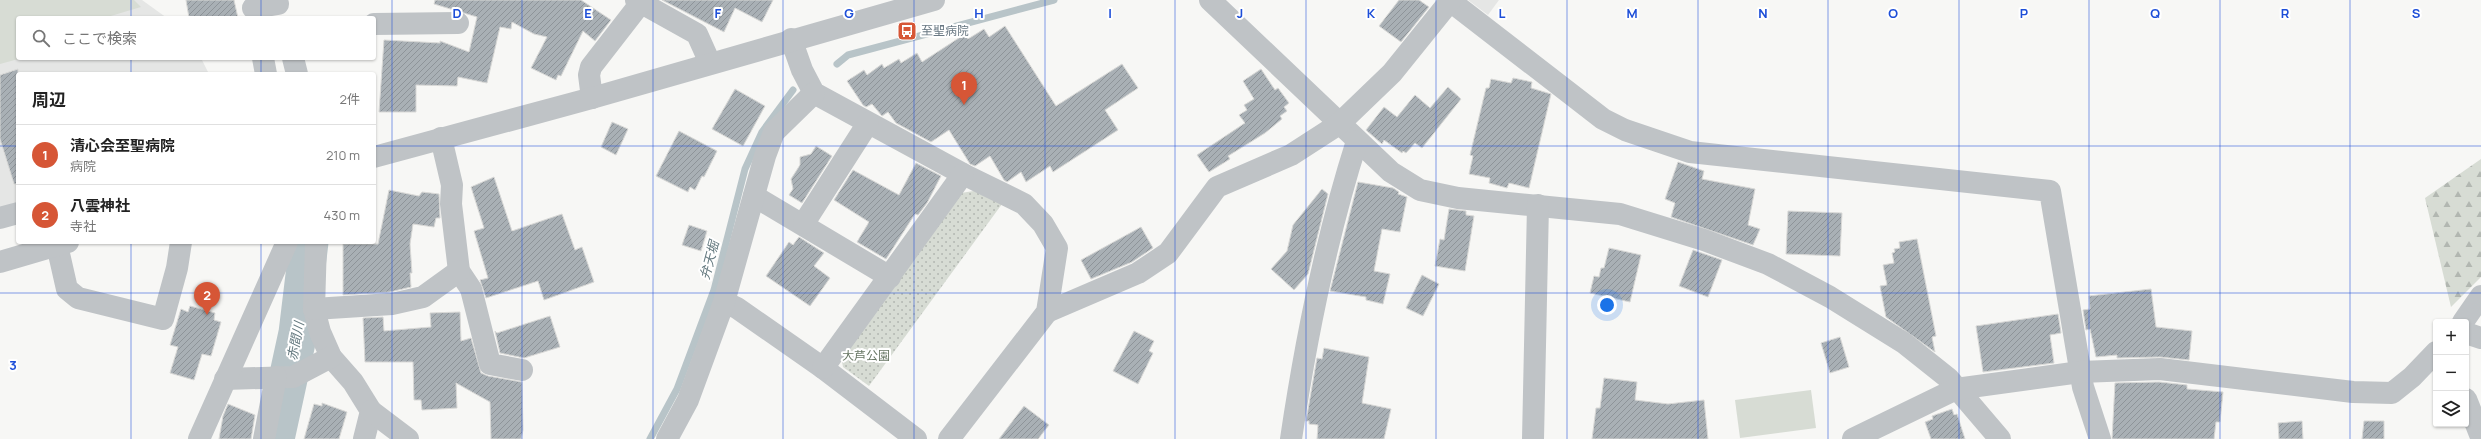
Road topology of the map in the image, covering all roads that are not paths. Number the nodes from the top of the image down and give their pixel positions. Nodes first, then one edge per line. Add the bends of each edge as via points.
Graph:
1 (934, 0) edge
2 (1210, 0) edge
3 (1450, 0) edge
4 (640, 1) edge
5 (279, 7) edge
6 (253, 9) edge
7 (458, 23) dead end
8 (376, 24) edge
9 (791, 39) junction
10 (263, 60) edge
11 (294, 60) edge
12 (710, 63) junction
13 (266, 72) edge
14 (296, 72) edge
15 (814, 93) junction
16 (592, 98) junction
17 (868, 123) junction
18 (1338, 124) junction
19 (441, 138) junction
20 (1357, 141) junction
21 (376, 156) edge
22 (963, 174) junction
23 (754, 196) junction
24 (1538, 205) junction
25 (16, 213) edge
26 (0, 218) edge
27 (804, 224) junction
28 (60, 244) edge
29 (63, 244) edge
30 (181, 244) edge
31 (286, 244) edge
32 (316, 244) edge
33 (0, 262) edge
34 (459, 271) junction
35 (890, 277) junction
36 (2481, 296) edge
37 (724, 302) junction
38 (314, 309) junction
39 (1047, 312) junction
40 (2465, 319) edge
41 (2469, 334) edge
42 (2481, 338) edge
43 (2433, 355) edge
44 (331, 357) junction
45 (823, 368) junction
46 (522, 370) dead end
47 (2080, 372) junction
48 (284, 377) junction
49 (225, 379) junction
50 (1956, 389) junction
51 (2469, 407) edge
52 (371, 411) junction
53 (2481, 437) edge
54 (199, 439) edge
55 (264, 439) edge
56 (364, 439) edge
57 (408, 439) edge
58 (668, 439) edge
59 (916, 439) edge
60 (949, 439) edge
61 (1291, 439) edge
62 (1533, 439) edge
63 (1853, 439) edge
64 (2000, 439) edge
65 (2100, 439) edge

1 - 9 street
2 - 18 street
3 - 18 street via 1392,73
3 - 47 street via 1603,120 1690,152 2050,191
4 - 12 street via 696,34
4 - 16 street via 591,67 589,75
5 - 6 street
7 - 8 street
9 - 12 street
9 - 15 street via 802,70
10 - 13 street
11 - 14 street
12 - 16 street
15 - 17 street
15 - 23 street via 774,132
16 - 19 street
17 - 22 street
17 - 27 street
18 - 20 street
18 - 39 street via 1291,155 1217,187 1168,253 1138,273
19 - 21 street
19 - 34 street via 452,185 451,204
20 - 24 street via 1391,172 1420,190 1458,198
20 - 61 street via 1337,203 1303,356
22 - 35 street
22 - 39 street via 1024,204 1043,224 1057,248
23 - 27 street
23 - 37 street
24 - 50 street via 1620,214 1704,240 1768,264 1830,297 1904,343 1948,378
24 - 62 street
25 - 26 street
27 - 35 street
28 - 33 street
29 - 30 street via 67,289 78,298 163,319
31 - 49 street
32 - 38 street
34 - 38 street via 423,297 392,304
34 - 46 street via 471,289 490,364
35 - 45 street
36 - 40 street
37 - 45 street via 738,308
37 - 58 street via 688,400
38 - 44 street via 320,332
39 - 60 street
41 - 42 street
43 - 47 street via 2392,393 2353,392 2231,376 2160,370
44 - 48 street
44 - 52 street via 353,382
45 - 59 street
47 - 50 street
47 - 65 street via 2091,419
48 - 49 street
48 - 55 street
49 - 54 street
50 - 63 street
50 - 64 street
51 - 53 street
52 - 56 street
52 - 57 street

